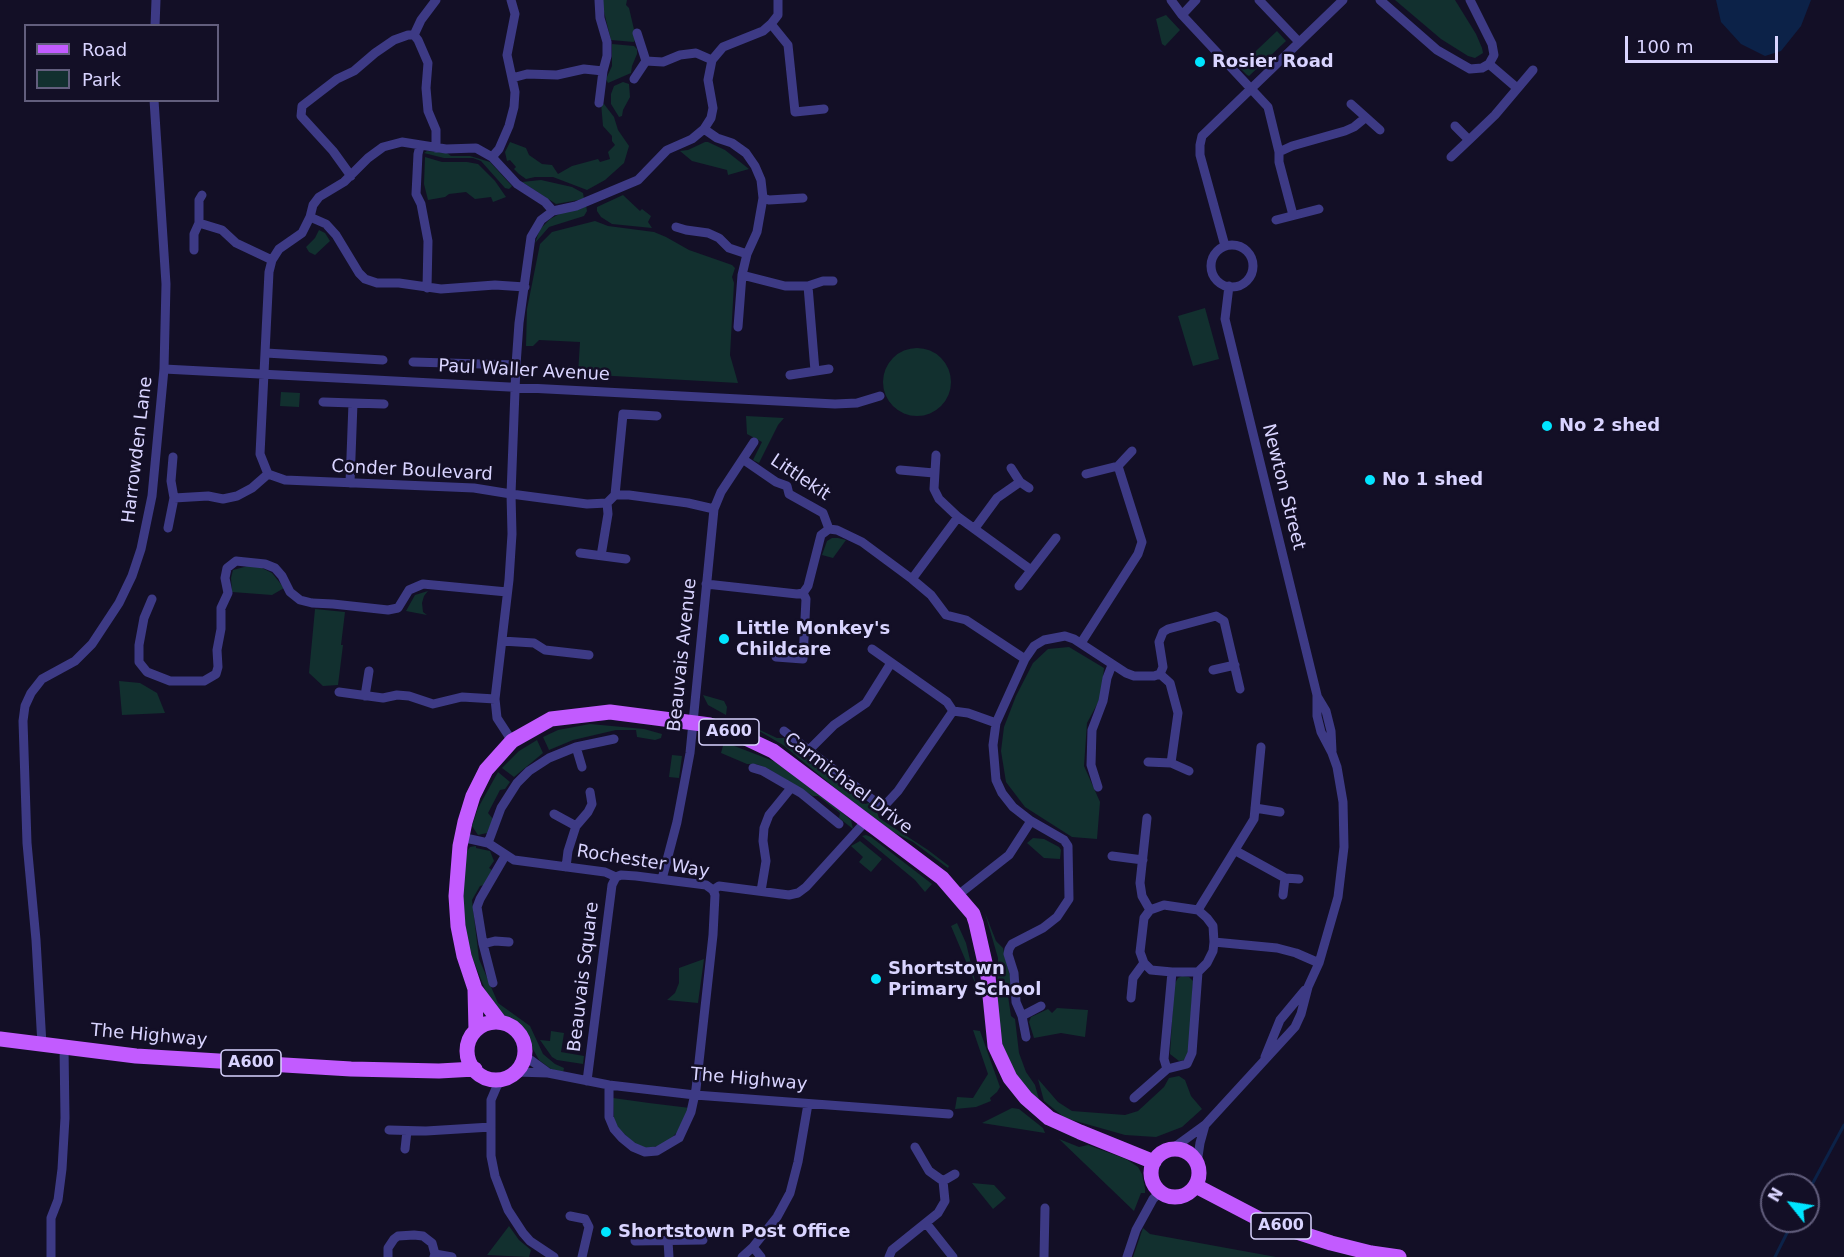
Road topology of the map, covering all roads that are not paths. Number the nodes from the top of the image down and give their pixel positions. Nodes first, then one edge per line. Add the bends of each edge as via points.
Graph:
1 (156, 0) edge
2 (436, 0) edge
3 (511, 0) edge
4 (599, 0) edge
5 (778, 0) edge
6 (1171, 0) edge
7 (1196, 0) edge
8 (1259, 0) edge
9 (1343, 0) edge
10 (1380, 0) edge
11 (1470, 0) edge
12 (1182, 15) junction
13 (155, 24) edge
14 (771, 24) junction
15 (637, 33) dead end
16 (414, 35) junction
17 (1299, 42) junction
18 (646, 60) junction
19 (711, 60) junction
20 (1489, 64) junction
21 (1533, 70) dead end
22 (603, 71) junction
23 (512, 78) junction
24 (634, 79) dead end
25 (1517, 88) junction
26 (1251, 89) junction
27 (154, 102) edge
28 (599, 103) dead end
29 (1351, 104) dead end
30 (824, 109) dead end
31 (1365, 118) junction
32 (1455, 126) dead end
33 (704, 129) junction
34 (1380, 130) dead end
35 (1469, 140) junction
36 (420, 146) junction
37 (436, 148) junction
38 (1279, 152) junction
39 (492, 157) junction
40 (1451, 157) dead end
41 (351, 176) junction
42 (202, 195) dead end
43 (763, 198) junction
44 (803, 198) dead end
45 (1319, 209) dead end
46 (553, 211) junction
47 (1293, 215) junction
48 (310, 217) junction
49 (1276, 220) dead end
50 (199, 223) junction
51 (676, 227) dead end
52 (1225, 246) junction
53 (194, 250) dead end
54 (747, 254) junction
55 (272, 260) junction
56 (742, 275) junction
57 (833, 281) dead end
58 (808, 286) junction
59 (1229, 286) junction
60 (525, 287) junction
61 (427, 288) junction
62 (738, 327) dead end
63 (266, 353) junction
64 (383, 360) dead end
65 (413, 362) dead end
66 (516, 365) junction
67 (164, 369) junction
68 (829, 369) dead end
69 (815, 370) junction
70 (265, 374) junction
71 (790, 375) dead end
72 (515, 388) junction
73 (880, 396) dead end
74 (323, 402) dead end
75 (353, 403) junction
76 (384, 404) dead end
77 (657, 416) dead end
78 (754, 442) dead end
79 (1132, 451) dead end
80 (936, 455) dead end
81 (173, 457) dead end
82 (744, 460) junction
83 (1118, 466) junction
84 (1011, 468) dead end
85 (900, 470) dead end
86 (934, 473) junction
87 (268, 474) junction
88 (1086, 474) dead end
89 (1020, 482) junction
90 (350, 483) junction
91 (1029, 488) dead end
92 (511, 494) junction
93 (615, 495) junction
94 (174, 498) junction
95 (607, 503) junction
96 (714, 509) junction
97 (957, 517) junction
98 (168, 528) dead end
99 (975, 528) junction
100 (829, 529) junction
101 (1056, 538) dead end
102 (580, 553) dead end
103 (601, 556) junction
104 (626, 559) dead end
105 (1031, 570) junction
106 (912, 579) junction
107 (706, 584) junction
108 (1019, 586) dead end
109 (507, 592) junction
110 (803, 593) junction
111 (152, 599) dead end
112 (502, 641) junction
113 (1081, 643) junction
114 (872, 649) dead end
115 (589, 655) dead end
116 (776, 657) dead end
117 (1025, 659) junction
118 (891, 663) junction
119 (1112, 665) junction
120 (1235, 665) junction
121 (1213, 670) dead end
122 (369, 671) dead end
123 (1160, 674) junction
124 (1240, 689) dead end
125 (339, 693) dead end
126 (364, 696) junction
127 (495, 699) junction
128 (952, 711) junction
129 (693, 722) junction
130 (996, 723) junction
131 (784, 731) dead end
132 (614, 739) dead end
133 (512, 741) junction
134 (576, 747) junction
135 (1261, 747) dead end
136 (810, 750) junction
137 (1148, 762) dead end
138 (1171, 763) junction
139 (582, 767) dead end
140 (753, 768) dead end
141 (1189, 771) dead end
142 (1098, 787) dead end
143 (791, 788) junction
144 (590, 792) dead end
145 (1255, 808) junction
146 (1280, 812) dead end
147 (554, 814) dead end
148 (1148, 818) dead end
149 (866, 821) junction
150 (1031, 821) junction
151 (839, 824) dead end
152 (576, 826) junction
153 (461, 837) junction
154 (488, 843) junction
155 (1236, 851) junction
156 (505, 856) junction
157 (1112, 856) dead end
158 (1143, 860) junction
159 (566, 867) junction
160 (616, 877) junction
161 (1285, 878) junction
162 (662, 879) junction
163 (1299, 879) dead end
164 (713, 890) junction
165 (761, 891) junction
166 (958, 895) junction
167 (1283, 895) dead end
168 (1198, 909) junction
169 (1150, 910) junction
170 (509, 942) dead end
171 (1214, 942) junction
172 (483, 944) junction
173 (1144, 963) junction
174 (1319, 963) junction
175 (1172, 972) junction
176 (1198, 972) junction
177 (493, 983) dead end
178 (1308, 987) junction
179 (475, 989) junction
180 (1131, 998) dead end
181 (1041, 1006) dead end
182 (1022, 1016) junction
183 (500, 1022) junction
184 (476, 1030) junction
185 (1026, 1037) dead end
186 (0, 1039) edge
187 (42, 1046) junction
188 (64, 1047) junction
189 (468, 1049) junction
190 (525, 1056) junction
191 (1264, 1059) junction
192 (474, 1069) junction
193 (1167, 1069) junction
194 (439, 1071) junction
195 (548, 1073) junction
196 (510, 1075) junction
197 (587, 1082) junction
198 (609, 1085) junction
199 (695, 1095) junction
200 (1134, 1098) dead end
201 (808, 1104) junction
202 (949, 1114) dead end
203 (1205, 1125) junction
204 (491, 1127) junction
205 (389, 1130) dead end
206 (407, 1131) junction
207 (915, 1147) dead end
208 (405, 1149) dead end
209 (1172, 1149) junction
210 (1154, 1162) junction
211 (1197, 1163) junction
212 (955, 1174) dead end
213 (943, 1181) junction
214 (1196, 1186) junction
215 (1160, 1191) junction
216 (1045, 1208) dead end
217 (570, 1216) dead end
218 (926, 1223) junction
219 (703, 1240) dead end
220 (635, 1241) dead end
221 (668, 1241) junction
222 (753, 1248) junction
223 (435, 1256) edge
224 (51, 1257) edge
225 (388, 1257) edge
226 (452, 1257) edge
227 (555, 1257) edge
228 (582, 1257) edge
229 (669, 1257) edge
230 (742, 1257) edge
231 (762, 1257) edge
232 (889, 1257) edge
233 (953, 1257) edge
234 (1044, 1257) edge
235 (1127, 1257) edge
236 (1399, 1257) edge

1 - 13 street
2 - 16 street
3 - 23 street via 515,14 507,55
4 - 22 street via 607,42
5 - 14 street via 778,15
6 - 12 street
7 - 12 street
8 - 17 street
9 - 17 street
10 - 20 street via 1455,61 1470,69
11 - 20 street via 1492,44 1494,55
12 - 26 street
14 - 19 street via 723,47
14 - 30 street via 788,45 795,112
15 - 18 street
16 - 37 street via 428,63 428,111 436,130
16 - 41 street via 394,40 302,106 301,116
17 - 26 street
18 - 19 street via 663,62 696,53
18 - 24 street
19 - 33 street via 708,80 713,108
20 - 25 street
21 - 25 street
22 - 23 street via 585,69
22 - 28 street
23 - 39 street via 514,107 499,149
25 - 35 street
26 - 38 street via 1268,107
26 - 52 street via 1208,129 1200,145
27 - 67 street, Harrowden Lane via 166,284
29 - 31 street
31 - 34 street
31 - 38 street via 1354,127
32 - 35 street
33 - 43 street via 746,153 761,180
33 - 46 street via 667,150 638,180 576,206
35 - 40 street
36 - 37 street
36 - 41 street via 402,142 382,147
36 - 61 street via 416,194 428,240
37 - 39 street via 476,148
38 - 47 street
39 - 46 street via 517,184
41 - 48 street via 319,197
42 - 50 street via 197,209
43 - 44 street
43 - 54 street
45 - 47 street
46 - 60 street via 540,220 531,237
47 - 49 street
48 - 55 street via 302,233 279,249
48 - 61 street via 326,224 336,235 365,279
50 - 53 street
50 - 55 street via 222,230 236,243
51 - 54 street via 708,233 729,248
52 - 59 street via 1214,255 1212,268 1217,280
52 - 59 street via 1245,249 1253,261 1248,280
54 - 56 street
55 - 63 street
56 - 58 street via 785,286
56 - 62 street
57 - 58 street
58 - 69 street
59 - 174 street, Newton Street via 1225,319 1317,695 1331,731 1343,802 1344,847 1338,897
60 - 61 street
60 - 66 street
63 - 64 street
63 - 70 street
65 - 66 street
66 - 72 street
67 - 70 street, Paul Waller Avenue
67 - 187 street, Harrowden Lane via 152,496 132,576 92,644 75,662 42,679 25,706 24,796
68 - 69 street
69 - 71 street
70 - 72 street, Paul Waller Avenue
70 - 87 street via 260,454
72 - 73 street, Paul Waller Avenue via 835,404
72 - 92 street
74 - 75 street
75 - 76 street
75 - 90 street
77 - 93 street via 623,414
78 - 82 street, Beauvais Avenue
79 - 83 street
80 - 86 street
81 - 94 street
82 - 96 street, Beauvais Avenue
82 - 100 street, Littlekit via 787,486 789,494 824,513
83 - 88 street
83 - 113 street via 1142,542 1138,555
84 - 89 street
85 - 86 street
86 - 97 street via 934,489 939,499
87 - 90 street, Conder Boulevard via 285,480
87 - 94 street via 237,495
89 - 91 street
89 - 99 street via 998,498
90 - 92 street, Conder Boulevard via 474,488
92 - 95 street
92 - 109 street, Conder Boulevard
93 - 95 street
93 - 96 street
94 - 98 street
95 - 103 street
96 - 107 street, Beauvais Avenue
97 - 99 street
97 - 106 street
99 - 105 street
100 - 106 street via 862,542
100 - 110 street via 822,535
101 - 105 street
102 - 103 street
103 - 104 street
105 - 108 street
106 - 117 street via 946,615 966,620
107 - 110 street
107 - 129 street, Beauvais Avenue
109 - 111 street via 423,584 409,590 398,608 388,610 312,603 290,592 275,568 236,561 227,568 225,578 228,593 221,608 218,667 216,674 204,681 170,681 147,672 139,662 139,618
109 - 112 street, Conder Boulevard
110 - 116 street via 803,659
112 - 115 street via 534,643 545,650
112 - 127 street, Conder Boulevard
113 - 117 street via 1065,636 1044,640
113 - 119 street
114 - 118 street
117 - 130 street
118 - 128 street via 947,702
118 - 136 street via 866,703 834,725
119 - 123 street via 1134,676
119 - 142 street via 1092,730 1091,765
120 - 121 street
120 - 123 street via 1224,621 1210,616 1163,632 1159,642 1164,663
120 - 124 street
122 - 126 street
123 - 138 street via 1170,682 1178,713
125 - 126 street
126 - 127 street via 409,696 433,704 462,697
127 - 133 street, Conder Boulevard via 497,718
128 - 130 street
128 - 136 street, Carmichael Drive via 886,804 877,803
129 - 133 main road, Carmichael Drive / A600 via 610,712 584,713 551,719
129 - 149 main road, Carmichael Drive / A600 via 773,750
129 - 162 street, Beauvais Avenue via 686,781
130 - 150 street via 996,780 1012,807
131 - 136 street, Carmichael Drive
132 - 134 street
133 - 153 main road, Carmichael Drive / A600 via 497,755 479,783
134 - 139 street
134 - 154 street via 549,758 517,783 501,808
135 - 145 street
137 - 138 street
138 - 141 street
140 - 143 street
143 - 151 street
143 - 165 street via 769,815 764,828 766,861
144 - 152 street via 592,804
145 - 146 street
145 - 155 street via 1254,819
147 - 152 street
148 - 158 street
149 - 165 street, Rochester Way via 798,893
149 - 166 main road, Carmichael Drive / A600 via 936,872
150 - 166 street via 1009,855
150 - 182 street via 1068,846 1069,899 1057,918 1009,949 1016,1002
152 - 159 street
153 - 154 street, Rochester Way
153 - 179 main road, Carmichael Drive / A600 via 456,878 458,926
154 - 156 street, Rochester Way
155 - 161 street
155 - 168 street
156 - 159 street, Rochester Way
156 - 172 street via 477,907
157 - 158 street
158 - 169 street via 1140,883
159 - 160 street, Rochester Way
160 - 162 street, Rochester Way
160 - 197 street, Beauvais Square
161 - 163 street
161 - 167 street
162 - 164 street, Rochester Way via 706,885
164 - 165 street, Rochester Way via 719,886
164 - 199 street via 713,935
166 - 210 main road, Carmichael Drive / A600 via 972,914 979,933 988,976 992,1029 1000,1062 1010,1078 1049,1118
168 - 169 street via 1164,905
168 - 171 street via 1213,926
169 - 173 street via 1144,918 1141,941
170 - 172 street
171 - 174 street via 1277,948
171 - 176 street via 1207,963
172 - 177 street
173 - 175 street via 1151,970
173 - 180 street via 1133,978
174 - 178 street, Newton Street
175 - 176 street
175 - 193 street via 1164,1059
176 - 193 street via 1192,1053 1187,1064
178 - 191 street, Newton Street via 1280,1020
178 - 191 street, Newton Street via 1295,1027
179 - 183 main road, Carmichael Drive / A600
179 - 184 main road, Carmichael Drive / A600
181 - 182 street
182 - 185 street
183 - 184 main road
183 - 190 main road via 509,1024 522,1037
184 - 189 main road
186 - 187 main road, The Highway / A600
187 - 188 main road, The Highway / A600
188 - 194 main road, The Highway / A600 via 136,1056
188 - 224 street via 62,1169 51,1218
189 - 192 main road
189 - 194 main road
190 - 195 street, The Highway
190 - 196 main road
191 - 203 street, Newton Street
192 - 194 main road, The Highway / A600
192 - 196 main road via 487,1078
193 - 200 street
195 - 196 street, The Highway
195 - 197 street, The Highway
196 - 204 street via 497,1086 491,1100
197 - 198 street, The Highway
198 - 199 street, The Highway
198 - 199 street via 608,1104 614,1129 633,1147 645,1152 657,1151 679,1138
199 - 201 street, The Highway
201 - 202 street, The Highway
201 - 222 street via 790,1193
203 - 209 street, Newton Street
203 - 211 street
204 - 206 street
204 - 227 street via 495,1176 508,1210 530,1241
205 - 206 street
206 - 208 street
207 - 213 street via 929,1171
209 - 210 main road
209 - 211 main road via 1187,1152
210 - 215 main road via 1151,1174
211 - 214 main road
212 - 213 street
213 - 218 street via 945,1201
214 - 215 main road via 1175,1197
214 - 236 main road, A600 via 1263,1221 1330,1243
215 - 235 street via 1139,1224
216 - 234 street
217 - 228 street via 585,1219 589,1227
218 - 232 street via 892,1250
218 - 233 street
219 - 221 street
220 - 221 street
221 - 229 street
222 - 230 street
222 - 231 street
223 - 225 street via 434,1245 428,1238 403,1235 390,1243
223 - 226 street

